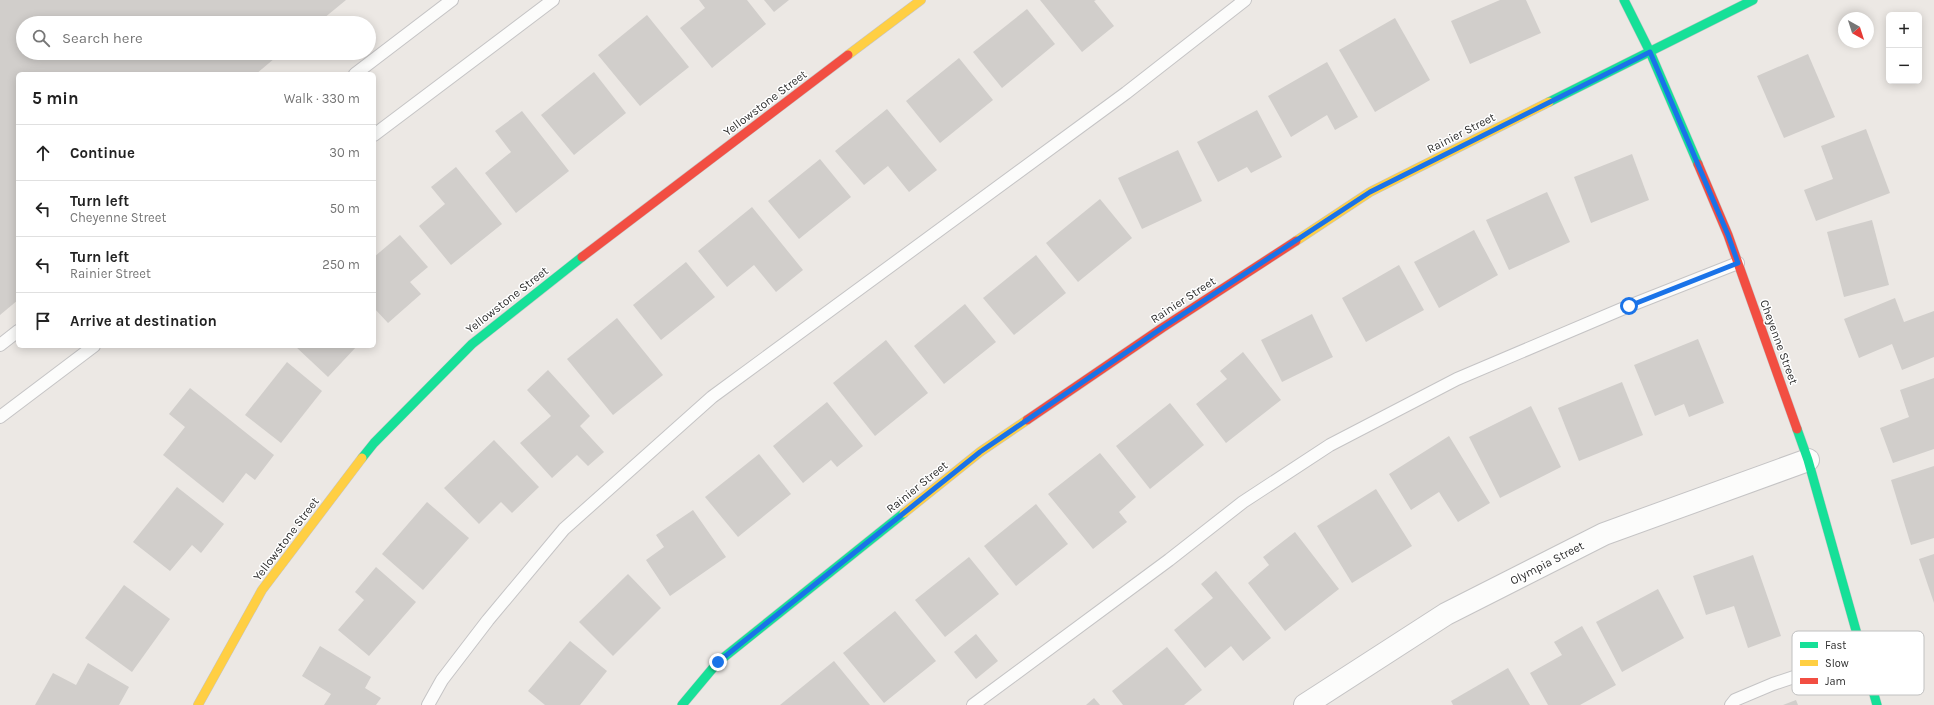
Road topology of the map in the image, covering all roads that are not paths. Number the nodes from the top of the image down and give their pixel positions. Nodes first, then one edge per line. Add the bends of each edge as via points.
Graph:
1 (452, 0) edge
2 (553, 0) edge
3 (921, 0) edge
4 (1245, 0) edge
5 (1624, 0) edge
6 (1753, 0) edge
7 (1650, 52) junction
8 (376, 58) edge
9 (373, 60) edge
10 (358, 72) edge
11 (376, 133) edge
12 (1738, 263) junction
13 (16, 333) edge
14 (0, 345) edge
15 (91, 348) edge
16 (0, 417) edge
17 (1808, 460) junction
18 (1856, 631) edge
19 (1792, 678) edge
20 (1874, 695) edge
21 (198, 705) edge
22 (428, 705) edge
23 (682, 705) edge
24 (973, 705) edge
25 (1305, 705) edge
26 (1731, 705) edge
27 (1877, 705) edge

1 - 8 lane
2 - 11 lane
3 - 21 street, Yellowstone Street via 587,253 472,344 369,449 262,590
4 - 22 lane via 1126,93 712,397 564,529 488,620 442,680
5 - 7 street, Cheyenne Street
6 - 7 street, Rainier Street
7 - 12 street, Cheyenne Street
7 - 23 street, Rainier Street via 1370,192 1162,328 980,452 718,662
9 - 10 lane
12 - 17 street, Cheyenne Street
12 - 24 lane via 1457,379 1330,445 1243,502
13 - 14 lane
15 - 16 lane
17 - 18 street, Cheyenne Street
17 - 25 street, Olympia Street via 1604,534 1446,614
19 - 26 lane via 1735,700
20 - 27 street, Cheyenne Street

